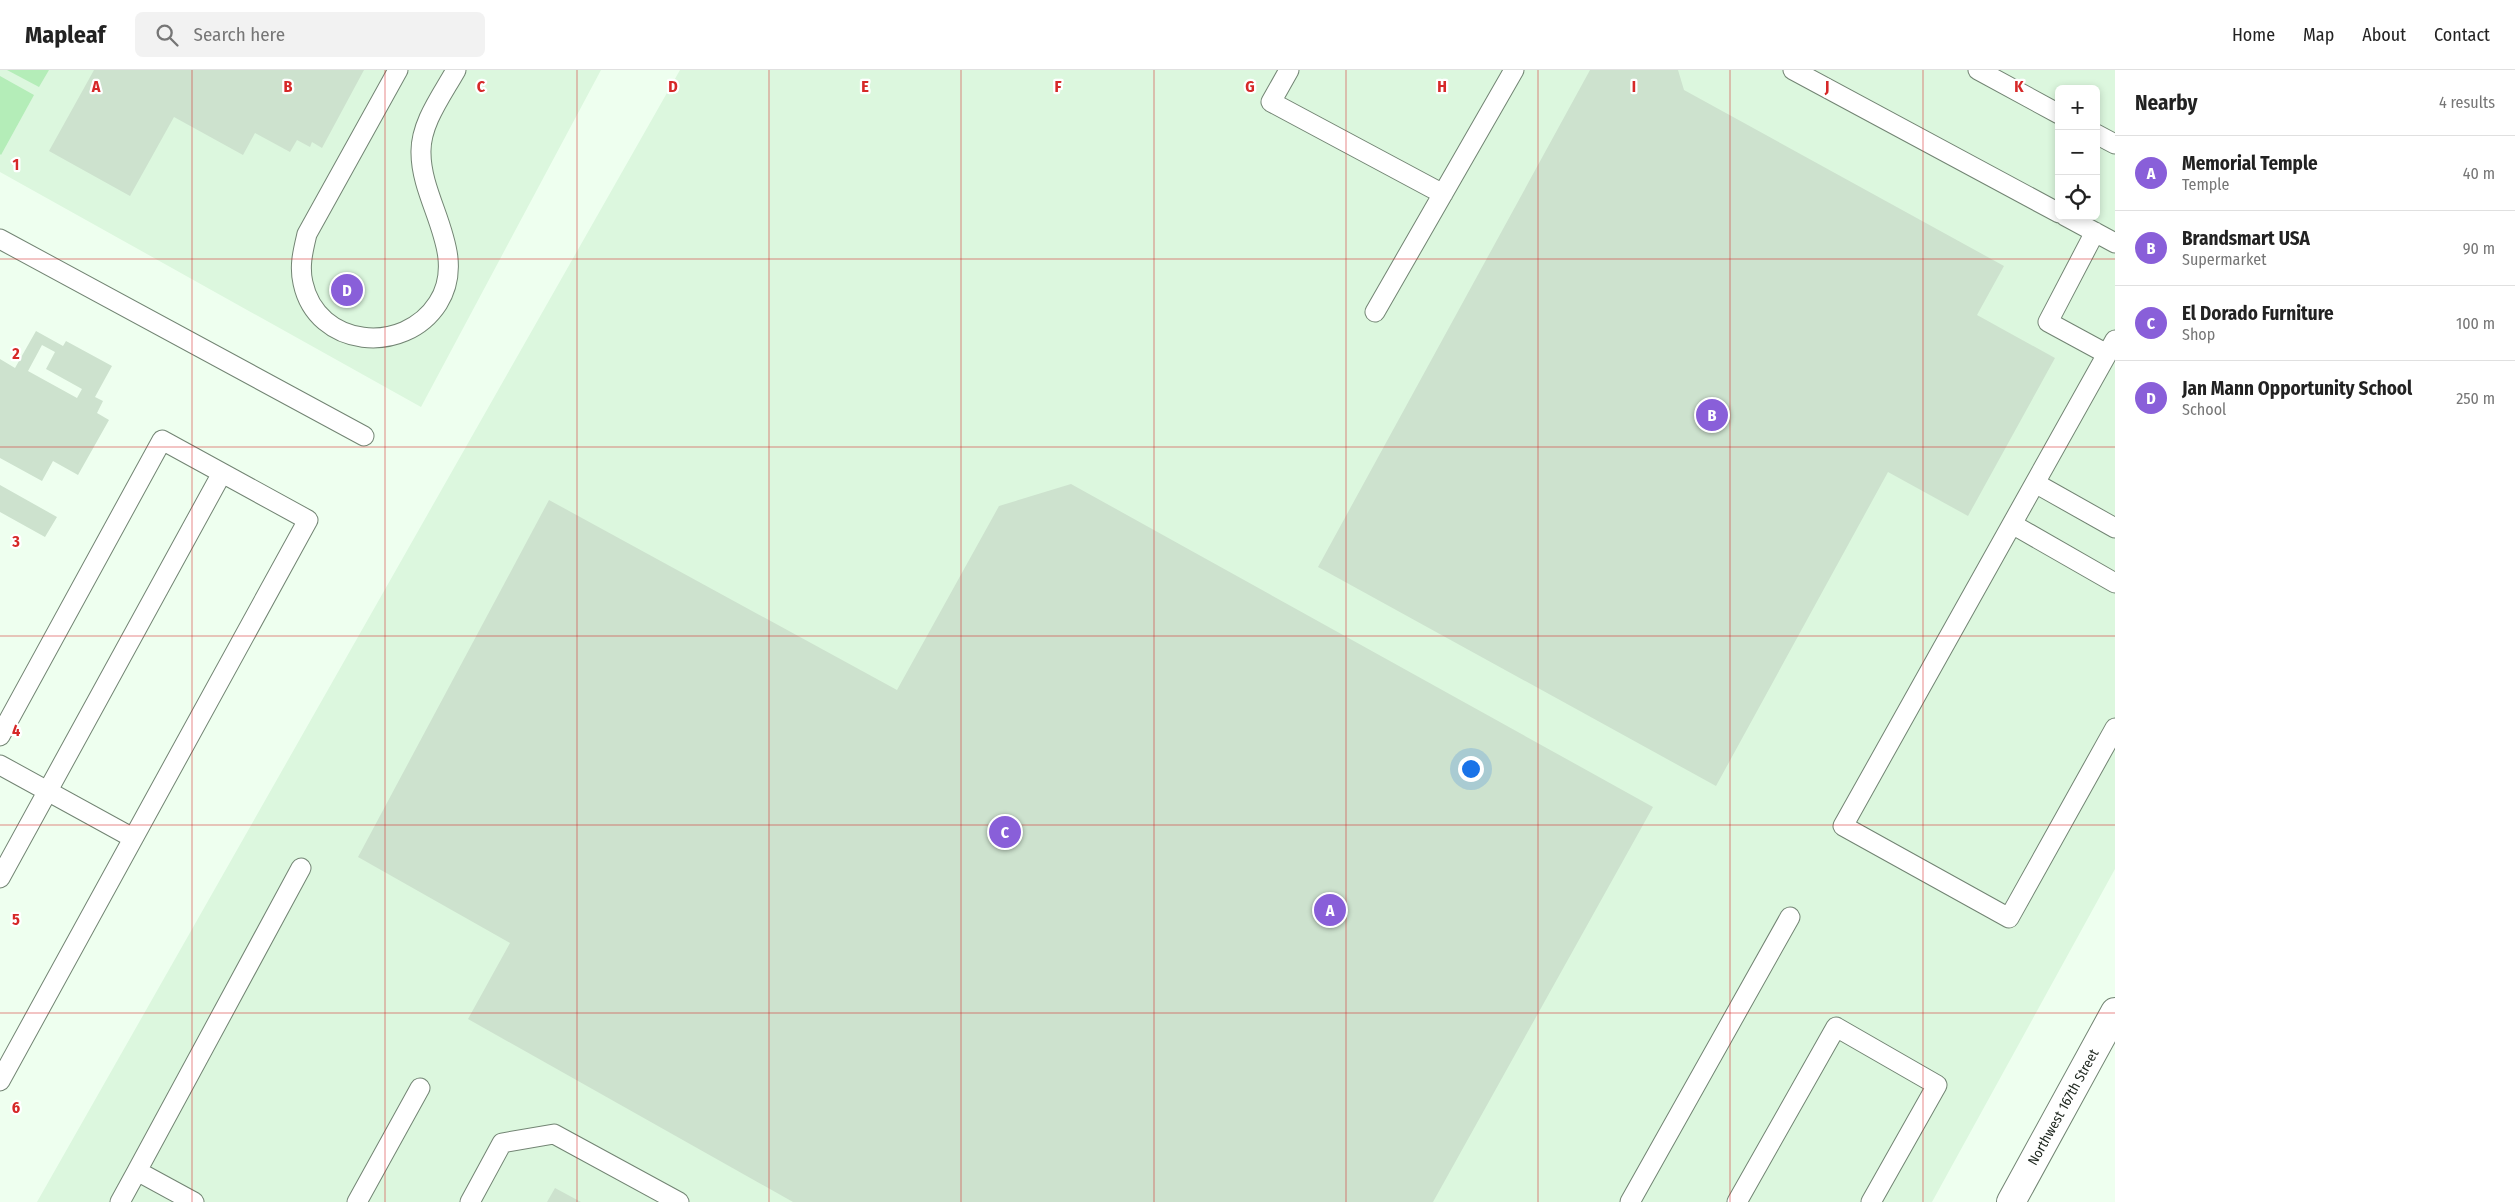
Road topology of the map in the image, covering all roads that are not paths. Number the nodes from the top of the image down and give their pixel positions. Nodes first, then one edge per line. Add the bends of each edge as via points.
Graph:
1 (398, 70) edge
2 (456, 70) edge
3 (1289, 70) edge
4 (1514, 70) edge
5 (1793, 70) edge
6 (1978, 70) edge
7 (2055, 112) edge
8 (2100, 136) edge
9 (2115, 144) edge
10 (1442, 194) junction
11 (2055, 211) edge
12 (2072, 220) edge
13 (2094, 232) junction
14 (0, 239) edge
15 (2115, 243) edge
16 (1375, 312) dead end
17 (2111, 347) edge
18 (364, 436) dead end
19 (222, 473) junction
20 (2035, 483) junction
21 (2012, 524) junction
22 (2115, 528) edge
23 (2115, 583) edge
24 (2115, 728) edge
25 (0, 736) edge
26 (0, 766) edge
27 (47, 791) junction
28 (133, 838) junction
29 (302, 868) dead end
30 (0, 878) edge
31 (1790, 917) dead end
32 (2115, 1012) edge
33 (0, 1081) edge
34 (420, 1088) dead end
35 (137, 1171) junction
36 (120, 1202) edge
37 (194, 1202) edge
38 (357, 1202) edge
39 (470, 1202) edge
40 (679, 1202) edge
41 (1630, 1202) edge
42 (1737, 1202) edge
43 (1871, 1202) edge
44 (2011, 1202) edge

1 - 2 lane via 307,234 301,259 303,284 313,306 330,325 353,336 377,339 402,334 423,321 439,302 448,278 448,254 423,174 420,153 424,132
3 - 10 lane via 1271,102
4 - 10 lane
5 - 11 lane
6 - 7 lane
8 - 9 lane
10 - 16 lane
12 - 13 lane
13 - 15 lane
13 - 17 lane via 2048,322
14 - 18 lane
17 - 20 lane
19 - 25 lane via 162,440
19 - 27 lane
19 - 28 lane via 308,520
20 - 21 lane
20 - 22 lane
21 - 23 lane
21 - 24 lane via 1843,826 2009,918
26 - 27 lane
27 - 28 lane
27 - 30 lane
28 - 33 lane
29 - 35 lane
31 - 41 lane
32 - 44 street, Northwest 167th Street
34 - 38 lane
35 - 36 lane
35 - 37 lane
39 - 40 lane via 502,1143 554,1134
42 - 43 lane via 1836,1027 1937,1084

